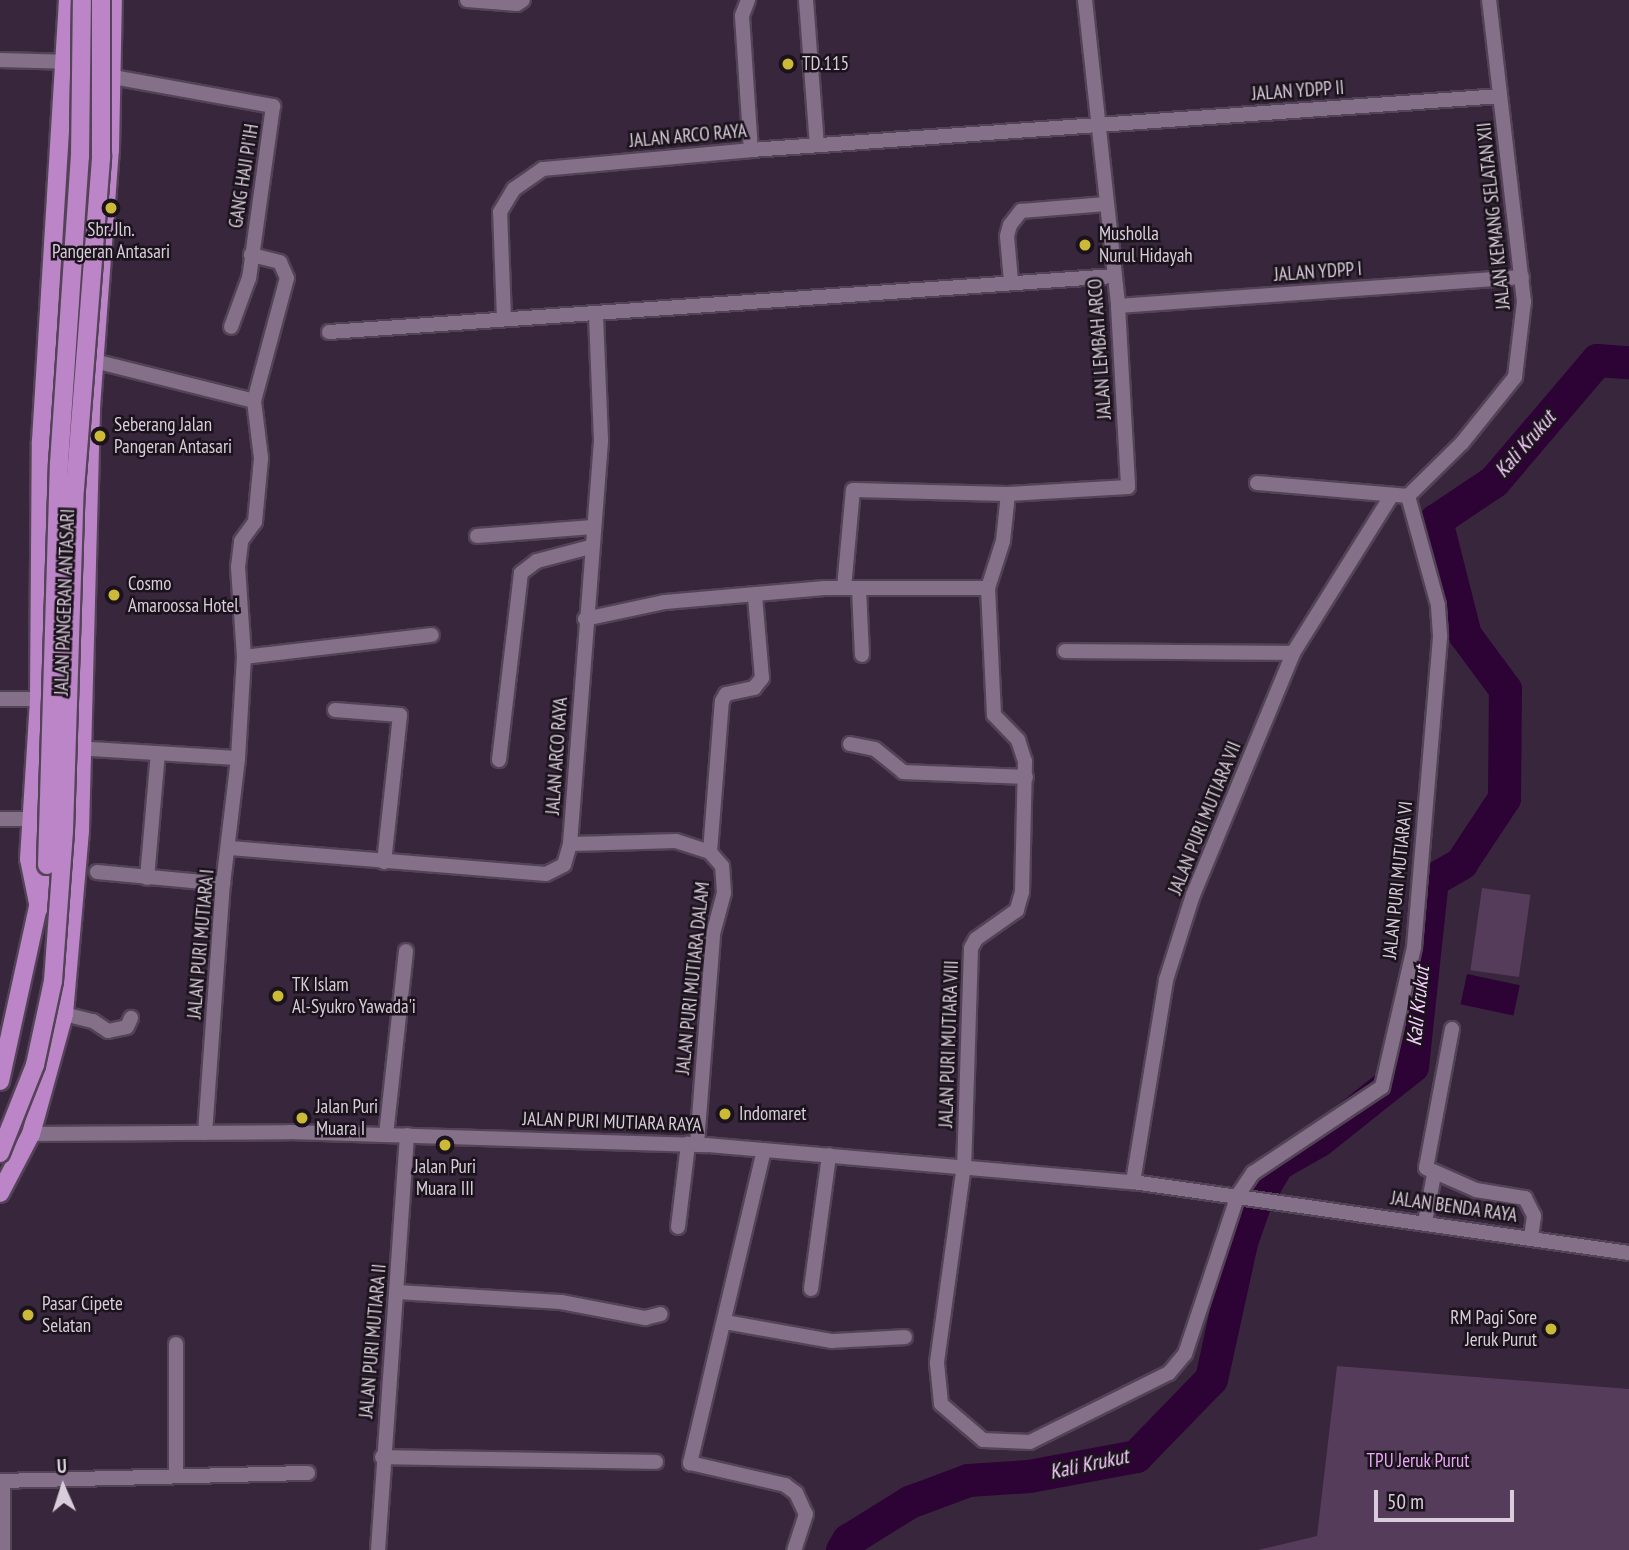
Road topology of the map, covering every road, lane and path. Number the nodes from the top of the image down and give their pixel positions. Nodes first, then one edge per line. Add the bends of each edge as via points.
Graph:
1 (68, 0) edge
2 (82, 0) edge
3 (101, 0) edge
4 (113, 0) edge
5 (467, 0) edge
6 (748, 0) edge
7 (806, 0) edge
8 (1085, 0) edge
9 (1489, 0) edge
10 (520, 2) edge
11 (0, 60) edge
12 (67, 60) junction
13 (113, 70) junction
14 (1500, 96) junction
15 (1098, 124) junction
16 (817, 145) junction
17 (751, 149) junction
18 (1106, 204) junction
19 (251, 254) junction
20 (1114, 276) junction
21 (1522, 277) junction
22 (1011, 281) junction
23 (1118, 306) junction
24 (596, 313) junction
25 (504, 319) junction
26 (231, 327) dead end
27 (329, 332) dead end
28 (94, 361) junction
29 (254, 401) junction
30 (1257, 483) dead end
31 (1008, 494) junction
32 (1391, 496) junction
33 (1408, 496) junction
34 (593, 527) junction
35 (477, 536) dead end
36 (590, 547) junction
37 (844, 588) junction
38 (859, 589) junction
39 (988, 589) junction
40 (755, 596) junction
41 (585, 619) junction
42 (432, 635) dead end
43 (1065, 651) dead end
44 (1293, 653) junction
45 (862, 655) dead end
46 (244, 657) junction
47 (0, 699) edge
48 (38, 699) junction
49 (335, 710) dead end
50 (850, 744) dead end
51 (90, 749) dead end
52 (158, 753) junction
53 (239, 758) junction
54 (499, 760) dead end
55 (1026, 777) junction
56 (0, 819) edge
57 (31, 819) junction
58 (570, 844) junction
59 (230, 848) junction
60 (710, 852) junction
61 (384, 862) junction
62 (97, 872) dead end
63 (147, 878) junction
64 (223, 884) junction
65 (39, 908) junction
66 (406, 951) dead end
67 (64, 1014) junction
68 (131, 1018) dead end
69 (1452, 1028) dead end
70 (0, 1081) edge
71 (205, 1133) junction
72 (31, 1134) junction
73 (386, 1135) junction
74 (407, 1135) junction
75 (693, 1144) junction
76 (764, 1150) junction
77 (0, 1153) edge
78 (830, 1154) junction
79 (964, 1165) junction
80 (1434, 1175) junction
81 (1133, 1182) junction
82 (0, 1193) edge
83 (1244, 1196) junction
84 (1273, 1200) joint
85 (1425, 1222) junction
86 (678, 1227) dead end
87 (1531, 1238) junction
88 (1629, 1253) edge
89 (811, 1289) dead end
90 (397, 1292) junction
91 (661, 1314) dead end
92 (725, 1322) junction
93 (905, 1337) dead end
94 (176, 1343) dead end
95 (383, 1457) junction
96 (656, 1462) dead end
97 (308, 1473) dead end
98 (176, 1476) junction
99 (2, 1481) edge
100 (3, 1550) edge
101 (379, 1550) edge
102 (794, 1550) edge

1 - 12 main road, JALAN PANGERAN ANTASARI
2 - 65 main road, bridge via 80,157 59,463 47,865
3 - 77 main road, bridge via 101,155 75,489 64,830 53,981 35,1065
4 - 13 main road, JALAN PANGERAN ANTASARI
5 - 10 street
6 - 17 street via 742,16
7 - 16 street
8 - 15 street, JALAN LEMBAH ARCO
9 - 14 street, JALAN KEMANG SELATAN XII
11 - 12 street
12 - 13 street
12 - 48 main road, JALAN PANGERAN ANTASARI via 41,441
13 - 19 street, GANG HAJI PI'IH via 273,106
13 - 28 main road, JALAN PANGERAN ANTASARI
14 - 15 street, JALAN YDPP II
14 - 21 street, JALAN KEMANG SELATAN XII
15 - 16 street, JALAN ARCO RAYA
15 - 18 street, JALAN LEMBAH ARCO
16 - 17 street, JALAN ARCO RAYA
17 - 25 street, JALAN ARCO RAYA via 559,166 526,179 500,212
18 - 20 street, JALAN LEMBAH ARCO
18 - 22 street via 1021,211 1007,236
19 - 26 street, GANG HAJI PI'IH via 249,278
19 - 29 street via 280,262 287,278
20 - 22 street
20 - 23 street, JALAN LEMBAH ARCO
21 - 23 street, JALAN YDPP I
21 - 33 street, JALAN KEMANG SELATAN XII via 1523,330 1515,377 1462,443
22 - 24 street
23 - 31 street, JALAN LEMBAH ARCO via 1128,487
24 - 25 street
24 - 34 street, JALAN ARCO RAYA via 601,417
25 - 27 street
28 - 29 street
28 - 67 main road, JALAN PANGERAN ANTASARI via 80,830
29 - 46 street, JALAN PURI MUTIARA I via 261,457 255,522 241,541 238,567
30 - 32 street via 1307,484
31 - 37 street via 853,490
31 - 39 street, JALAN PURI MUTIARA VIII via 1003,541
32 - 33 street
32 - 44 street, JALAN PURI MUTIARA VII
33 - 83 street, JALAN PURI MUTIARA VI via 1438,605 1440,635 1414,947 1384,1079 1368,1099 1263,1164
34 - 35 street
34 - 36 street, JALAN ARCO RAYA
36 - 41 street, JALAN ARCO RAYA
36 - 54 street via 537,561 521,573
37 - 38 street
37 - 40 street
38 - 39 street
38 - 45 street
39 - 55 street, JALAN PURI MUTIARA VIII via 994,715 1022,749
40 - 41 street via 640,606
40 - 60 street, JALAN PURI MUTIARA DALAM via 762,678 754,688 726,694 722,701
41 - 58 street, JALAN ARCO RAYA
42 - 46 street
43 - 44 street
44 - 81 street, JALAN PURI MUTIARA VII via 1193,895 1169,969
46 - 53 street, JALAN PURI MUTIARA I
47 - 48 street
48 - 57 main road, JALAN PANGERAN ANTASARI
49 - 61 street via 400,715
50 - 55 street via 875,750 903,772
51 - 52 street
52 - 53 street
52 - 63 street
53 - 59 street, JALAN PURI MUTIARA I
55 - 79 street, JALAN PURI MUTIARA VIII via 1021,900 1017,910 976,939 971,948
56 - 57 street
57 - 65 main road, JALAN PANGERAN ANTASARI via 29,859
58 - 60 street via 677,841
58 - 61 street, JALAN ARCO RAYA via 564,865 546,874
59 - 61 street, JALAN ARCO RAYA
59 - 64 street, JALAN PURI MUTIARA I
60 - 75 street, JALAN PURI MUTIARA DALAM via 722,866 724,893 713,934
62 - 63 street
63 - 64 street
64 - 71 street, JALAN PURI MUTIARA I
65 - 70 main road, JALAN PANGERAN ANTASARI
66 - 73 street
67 - 68 street via 93,1021 108,1031 127,1027
67 - 72 main road, JALAN PANGERAN ANTASARI
69 - 80 street via 1426,1160
71 - 72 street, JALAN PURI MUTIARA RAYA
71 - 73 street, JALAN PURI MUTIARA RAYA
72 - 82 main road, JALAN PANGERAN ANTASARI
73 - 74 street, JALAN PURI MUTIARA RAYA
74 - 75 street, JALAN PURI MUTIARA RAYA
74 - 90 street, JALAN PURI MUTIARA II
75 - 76 street, JALAN PURI MUTIARA RAYA
75 - 86 street, JALAN PURI MUTIARA DALAM
76 - 78 street, JALAN PURI MUTIARA RAYA
76 - 92 street
78 - 79 street, JALAN PURI MUTIARA RAYA
78 - 89 street
79 - 81 street, JALAN PURI MUTIARA RAYA
79 - 83 street, JALAN PURI MUTIARA VIII via 937,1350 939,1395 953,1416 983,1440 1030,1442 1169,1373 1185,1354
80 - 85 street
80 - 87 street via 1491,1194 1525,1198 1534,1216
81 - 83 street, JALAN PURI MUTIARA RAYA
83 - 84 street, JALAN PURI MUTIARA RAYA
84 - 85 street, JALAN BENDA RAYA
85 - 87 street, JALAN BENDA RAYA
87 - 88 street, JALAN BENDA RAYA
90 - 91 street via 561,1302 645,1318
90 - 95 street, JALAN PURI MUTIARA II
92 - 93 street via 832,1342
92 - 102 street via 690,1463 785,1485 796,1493 806,1514
94 - 98 street
95 - 96 street
95 - 101 street, JALAN PURI MUTIARA II
97 - 98 street
98 - 99 street
99 - 100 street

